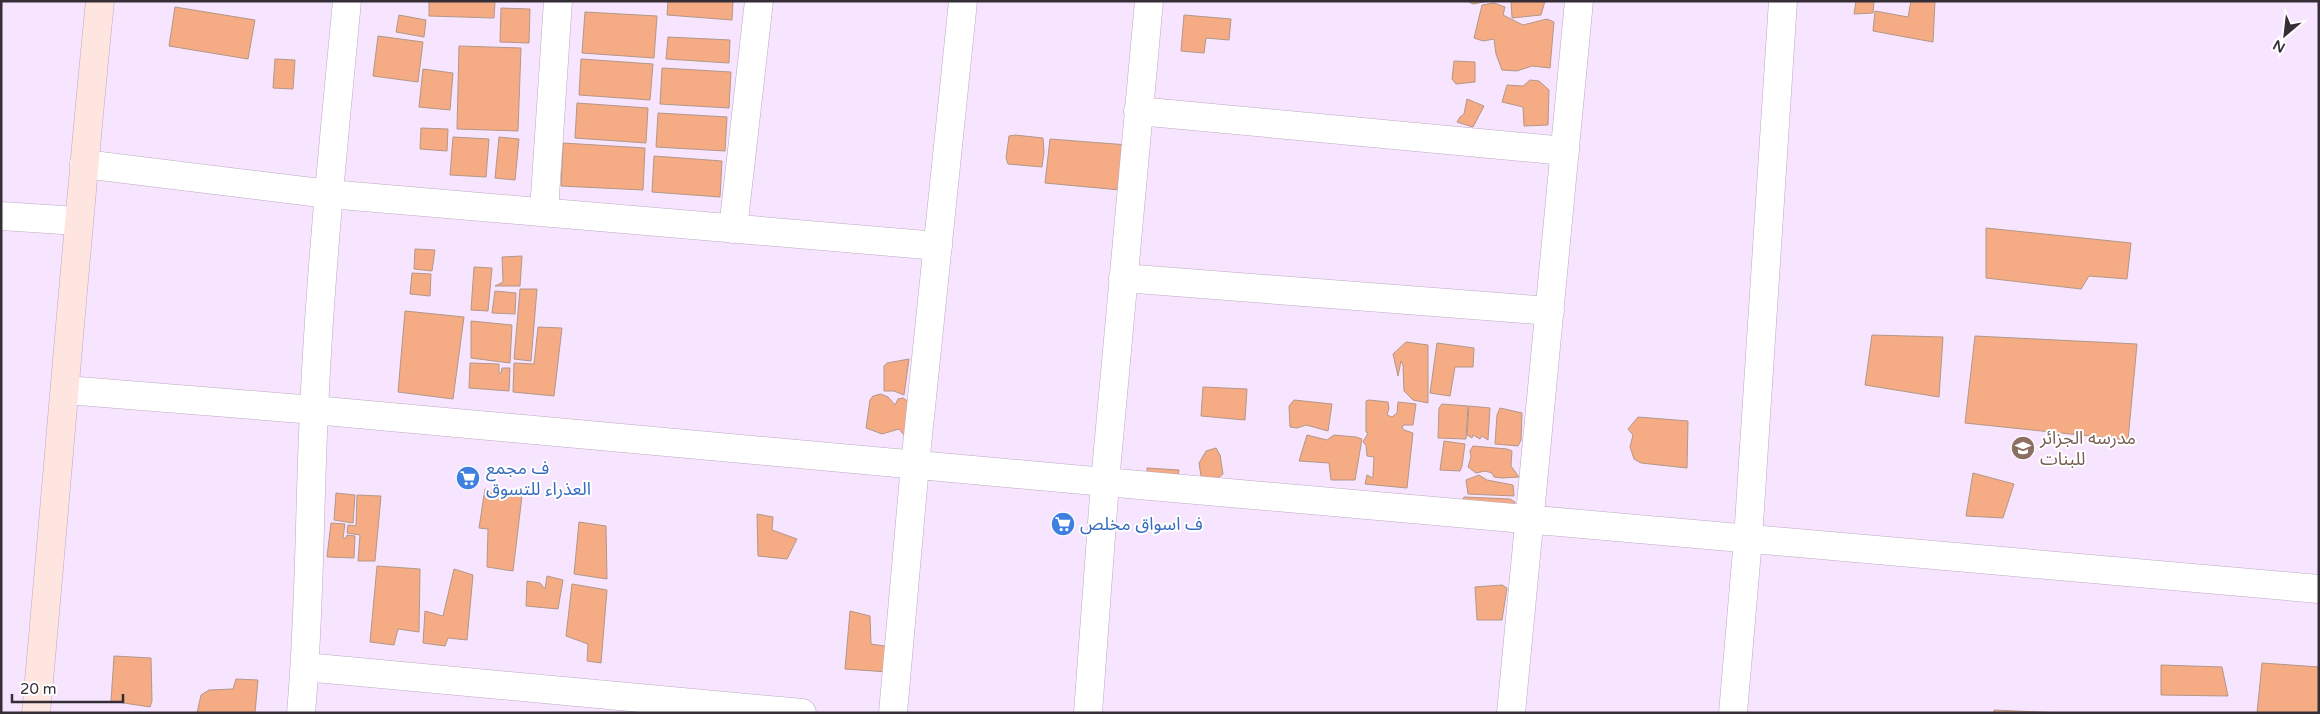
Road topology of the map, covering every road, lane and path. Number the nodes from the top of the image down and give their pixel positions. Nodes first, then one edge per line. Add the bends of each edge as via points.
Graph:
1 (100, 1) edge
2 (348, 1) edge
3 (558, 1) edge
4 (759, 1) edge
5 (963, 1) edge
6 (1148, 1) edge
7 (1579, 1) edge
8 (1783, 1) edge
9 (1138, 111) junction
10 (1565, 151) junction
11 (84, 164) junction
12 (328, 194) junction
13 (544, 211) junction
14 (1, 216) edge
15 (78, 221) junction
16 (734, 229) junction
17 (938, 246) junction
18 (1123, 278) junction
19 (1550, 311) junction
20 (66, 390) junction
21 (314, 410) junction
22 (915, 465) junction
23 (1105, 482) junction
24 (1530, 520) junction
25 (1748, 539) junction
26 (2319, 589) edge
27 (305, 666) junction
28 (36, 713) edge
29 (301, 713) edge
30 (802, 713) edge
31 (893, 713) edge
32 (1088, 713) edge
33 (1511, 713) edge
34 (1733, 713) edge

1 - 11 street
2 - 12 street
3 - 13 street
4 - 16 street
5 - 17 street
6 - 9 street
7 - 10 street
8 - 25 street
9 - 10 street
9 - 18 street
10 - 19 street
11 - 12 street
11 - 15 street
12 - 13 street
12 - 21 street
13 - 16 street
14 - 15 street
15 - 20 street
16 - 17 street
17 - 22 street
18 - 19 street
18 - 23 street
19 - 24 street
20 - 21 street
20 - 28 street
21 - 22 street
21 - 27 street
22 - 23 street
22 - 31 street
23 - 24 street
23 - 32 street
24 - 25 street
24 - 33 street
25 - 26 street
25 - 34 street
27 - 29 street
27 - 30 street

